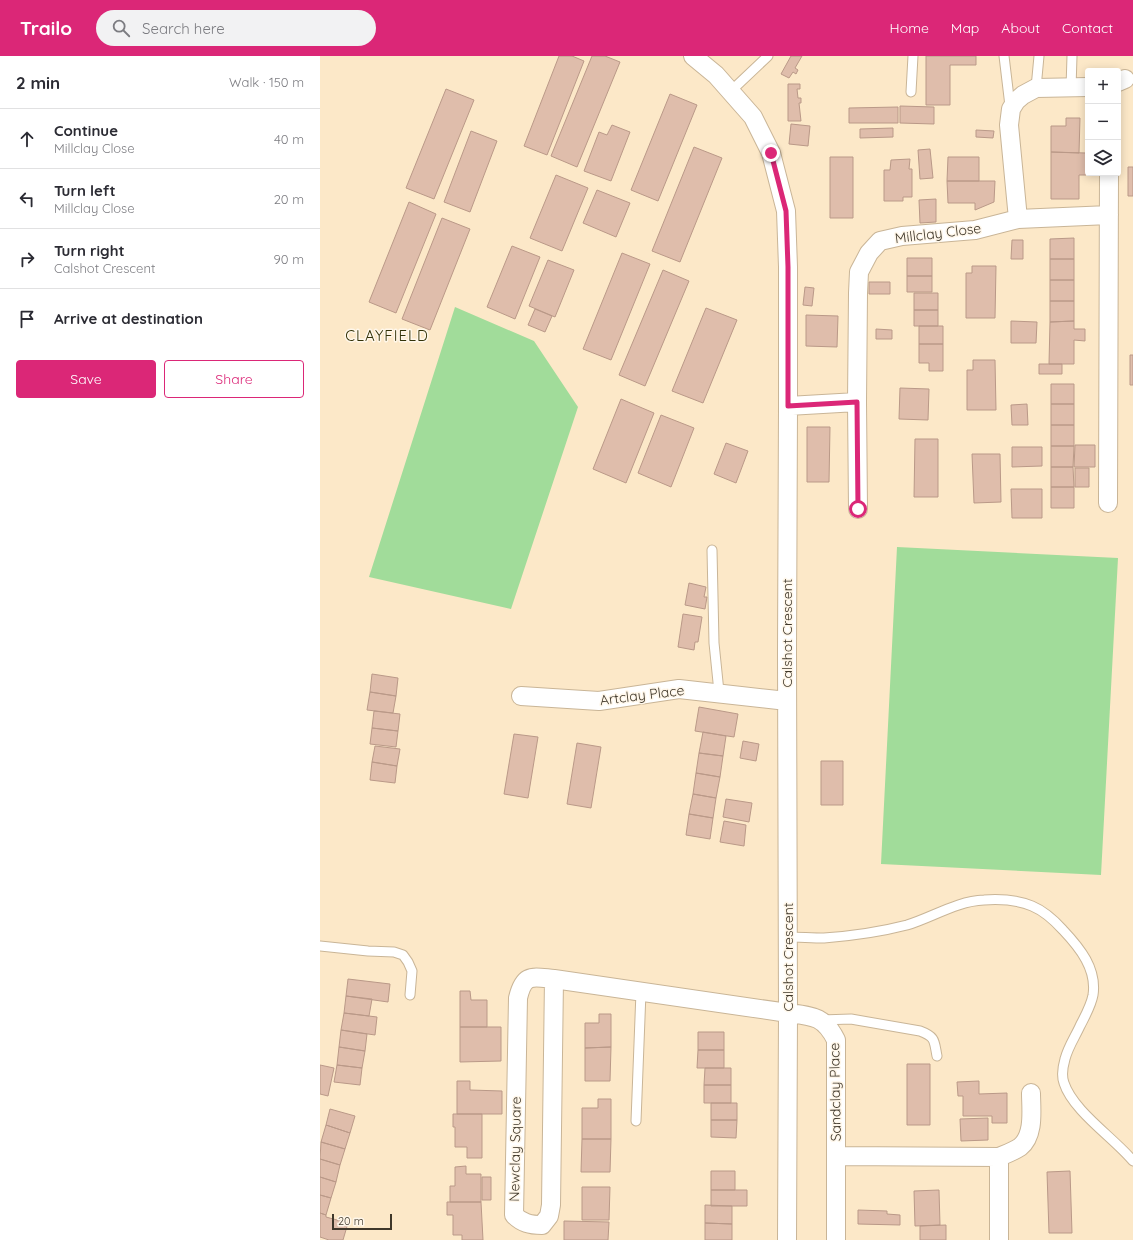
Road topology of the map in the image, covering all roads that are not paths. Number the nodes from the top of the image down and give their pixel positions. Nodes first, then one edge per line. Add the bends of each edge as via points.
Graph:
1 (693, 56) edge
2 (768, 56) edge
3 (913, 56) edge
4 (1004, 56) edge
5 (1039, 56) edge
6 (1072, 56) edge
7 (1036, 88) junction
8 (1079, 88) edge
9 (731, 91) junction
10 (911, 92) dead end
11 (1011, 109) junction
12 (1109, 176) edge
13 (1109, 215) junction
14 (1018, 219) junction
15 (857, 402) junction
16 (788, 406) junction
17 (1108, 503) dead end
18 (858, 509) dead end
19 (712, 550) dead end
20 (718, 692) junction
21 (521, 696) dead end
22 (787, 701) junction
23 (788, 937) junction
24 (320, 946) edge
25 (554, 979) junction
26 (641, 992) junction
27 (410, 995) dead end
28 (788, 1013) junction
29 (821, 1020) junction
30 (937, 1056) dead end
31 (1031, 1092) dead end
32 (636, 1121) dead end
33 (836, 1156) junction
34 (999, 1157) junction
35 (1133, 1161) edge
36 (787, 1240) edge
37 (836, 1240) edge
38 (1000, 1240) edge

1 - 9 street, Calshot Crescent
2 - 9 lane
3 - 10 lane
4 - 11 lane
5 - 7 lane
6 - 8 lane
7 - 8 street
7 - 11 street via 1023,95
9 - 16 street, Calshot Crescent via 753,117 771,153 786,211
11 - 14 street via 1009,125
12 - 13 street
13 - 14 street, Millclay Close
13 - 17 street
14 - 15 street, Millclay Close via 975,230 902,236 880,241 869,253 859,272
15 - 16 street
15 - 18 street, Millclay Close
16 - 22 street, Calshot Crescent
19 - 20 lane
20 - 21 street, Artclay Place via 679,689 599,701
20 - 22 street, Artclay Place
22 - 23 street, Calshot Crescent
23 - 28 street, Calshot Crescent
23 - 35 lane via 823,938 881,931 913,923 967,903 984,900 1032,906 1052,918 1077,944 1089,963 1093,979 1093,995 1067,1053 1062,1070 1063,1082 1083,1111
24 - 27 lane via 394,952 403,955 412,971
25 - 25 street, Newclay Square via 551,1206 549,1216 542,1225 531,1225 520,1221 514,1214 518,998 525,981 533,977
25 - 26 street, Newclay Square
26 - 28 street, Newclay Square
26 - 32 lane
28 - 29 street via 809,1015
28 - 36 street, Calshot Crescent
29 - 30 lane via 851,1019 920,1031 934,1039
29 - 33 street, Sandclay Place via 830,1028 836,1040
31 - 34 street, Sandclay Place via 1030,1128 1027,1139 1020,1147
33 - 34 street, Sandclay Place
33 - 37 street, Sandclay Place
34 - 38 street

